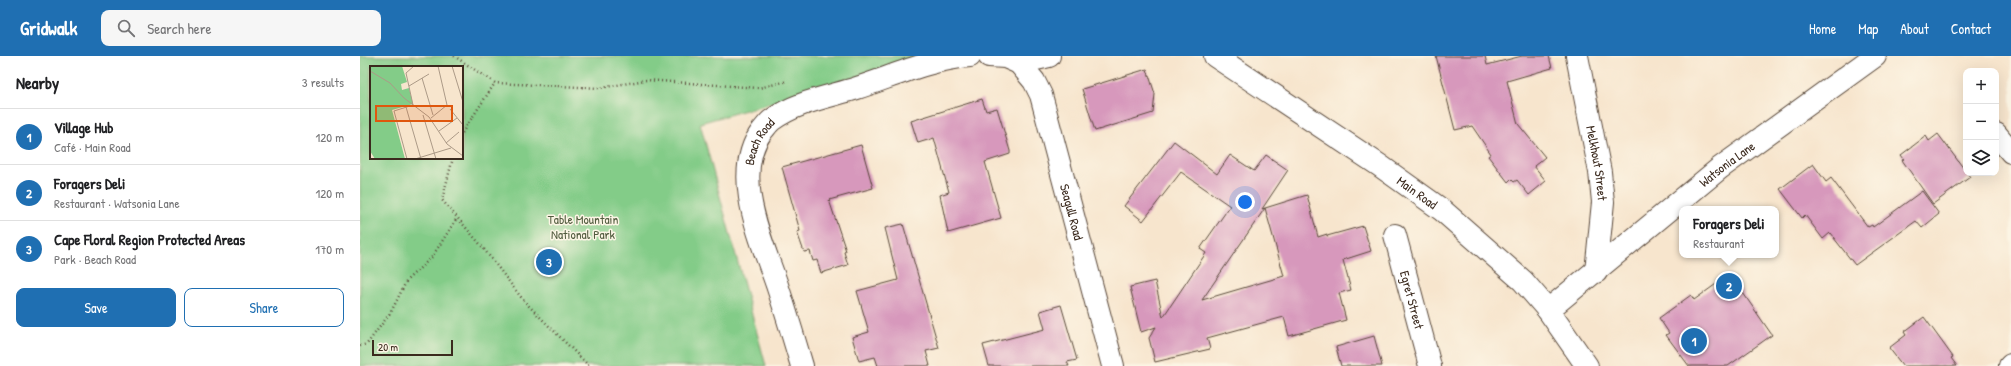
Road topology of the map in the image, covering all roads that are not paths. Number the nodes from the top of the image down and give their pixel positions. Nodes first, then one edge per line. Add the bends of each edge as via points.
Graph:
1 (970, 56) edge
2 (989, 56) edge
3 (1049, 56) edge
4 (1215, 56) edge
5 (1576, 56) edge
6 (1875, 56) edge
7 (1019, 62) junction
8 (1999, 138) edge
9 (2011, 152) edge
10 (1395, 234) dead end
11 (1596, 272) junction
12 (1548, 310) junction
13 (802, 366) edge
14 (1113, 366) edge
15 (1430, 366) edge
16 (1587, 366) edge

1 - 13 street, Beach Road via 924,64 792,108 771,120 756,140 751,157 749,181 755,223
2 - 7 street via 1005,57
3 - 7 street
4 - 12 street, Main Road via 1442,210 1523,281
5 - 11 street, Melkhout Street via 1593,129 1601,180 1603,202
6 - 11 street, Watsonia Lane via 1720,168
7 - 14 street, Seagull Road via 1041,95
8 - 9 street
10 - 15 street, Egret Street
11 - 12 street, Watsonia Lane
12 - 16 street, Main Road

